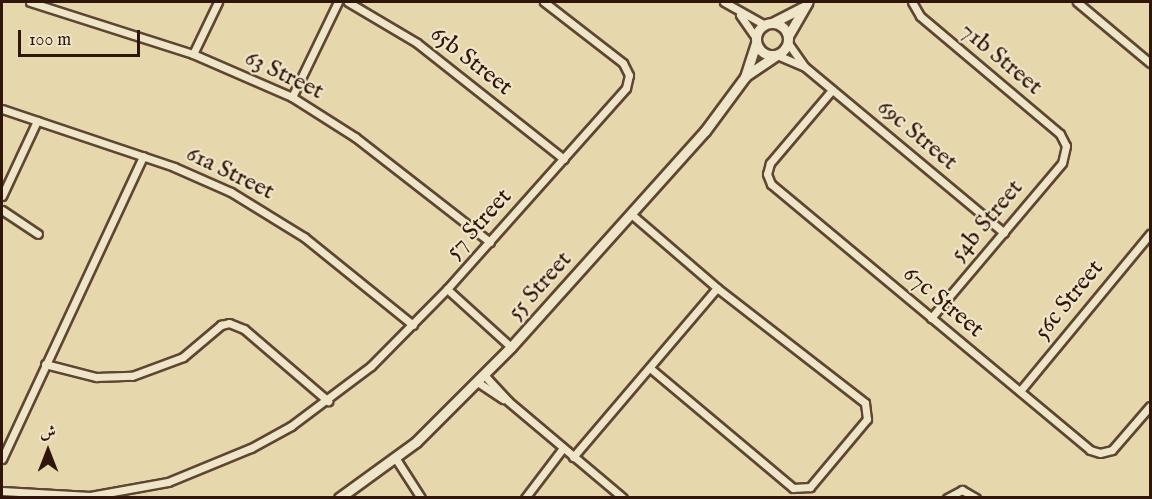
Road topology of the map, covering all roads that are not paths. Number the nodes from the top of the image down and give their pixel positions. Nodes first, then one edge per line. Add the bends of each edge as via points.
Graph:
1 (30, 2) edge
2 (218, 2) edge
3 (338, 2) edge
4 (348, 2) edge
5 (544, 2) edge
6 (724, 2) edge
7 (912, 2) edge
8 (1077, 2) edge
9 (806, 4) edge
10 (738, 13) junction
11 (769, 24) junction
12 (756, 40) junction
13 (788, 40) junction
14 (193, 54) junction
15 (776, 55) junction
16 (1149, 58) edge
17 (806, 67) junction
18 (745, 77) junction
19 (832, 90) junction
20 (292, 98) junction
21 (2, 109) edge
22 (37, 121) junction
23 (1066, 146) joint
24 (143, 156) junction
25 (564, 159) junction
26 (2, 196) edge
27 (2, 210) edge
28 (631, 214) junction
29 (1004, 233) junction
30 (38, 234) dead end
31 (1150, 234) edge
32 (490, 242) junction
33 (717, 288) junction
34 (447, 289) junction
35 (930, 318) junction
36 (413, 325) junction
37 (511, 347) junction
38 (45, 364) junction
39 (651, 369) junction
40 (482, 379) junction
41 (1020, 391) junction
42 (328, 401) junction
43 (1150, 406) edge
44 (563, 448) junction
45 (573, 457) junction
46 (2, 459) edge
47 (396, 459) junction
48 (2, 491) edge
49 (127, 495) edge
50 (339, 498) edge
51 (421, 498) edge
52 (525, 498) edge
53 (623, 498) edge
54 (947, 498) edge
55 (976, 498) edge

1 - 14 street, 63 Street
2 - 14 street
3 - 20 street
4 - 25 street, 65b Street via 417,43
5 - 25 street, 57 Street via 627,68 626,88
6 - 10 street
7 - 23 street, 71b Street via 920,16 1060,134
8 - 16 street
9 - 11 street
9 - 13 street
10 - 11 street
10 - 12 street
11 - 12 street
11 - 13 street via 782,27
12 - 15 street via 765,54
12 - 18 street, 55 Street
13 - 15 street
13 - 17 street, 69c Street
14 - 20 street, 63 Street
15 - 17 street, 69c Street
15 - 18 street, 55 Street
17 - 19 street, 69c Street
18 - 28 street, 55 Street via 687,153
19 - 29 street, 69c Street
19 - 35 street, 67c Street via 774,158 767,174 776,188
20 - 32 street, 63 Street via 356,137
21 - 22 street, 61a Street
22 - 24 street, 61a Street
22 - 26 street
23 - 29 street, 54b Street via 1062,163
24 - 36 street, 61a Street via 210,182 286,224
24 - 38 street
25 - 32 street, 57 Street
27 - 30 street
28 - 33 street
28 - 37 street, 55 Street
29 - 35 street, 54b Street
31 - 41 street, 56c Street
32 - 34 street, 57 Street
33 - 39 street
33 - 39 street via 865,403 867,419 810,487 793,488
34 - 36 street, 57 Street
34 - 37 street
35 - 41 street, 67c Street
36 - 42 street, 57 Street
37 - 40 street, 55 Street
38 - 42 street via 96,377 132,376 183,357 221,325 229,323 244,329
38 - 46 street
39 - 45 street
40 - 44 street
40 - 47 street, 55 Street
41 - 43 street, 67c Street via 1090,450 1100,453 1112,450
42 - 49 street, 57 Street via 251,448 210,467
44 - 45 street
44 - 52 street
45 - 53 street
47 - 50 street, 55 Street
47 - 51 street
48 - 49 street, 57 Street via 55,497
54 - 55 street via 963,490

